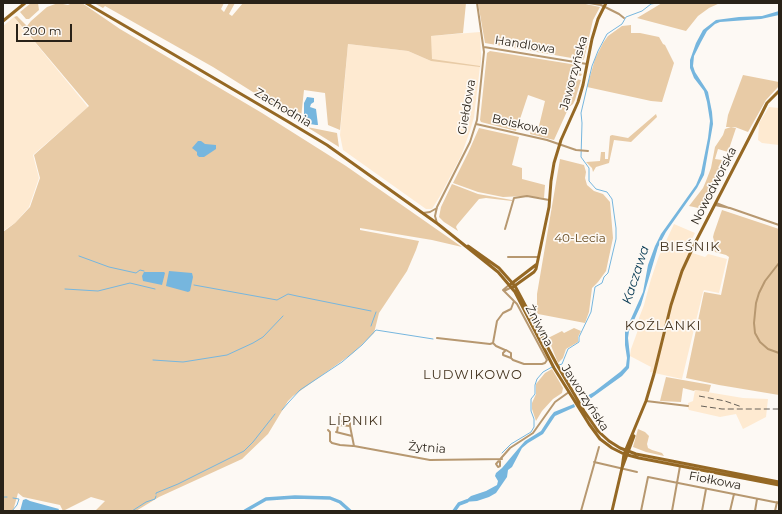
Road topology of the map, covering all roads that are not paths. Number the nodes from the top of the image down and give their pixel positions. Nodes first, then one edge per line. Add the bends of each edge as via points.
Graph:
1 (25, 3) edge
2 (86, 3) edge
3 (477, 3) edge
4 (589, 3) edge
5 (605, 5) edge
6 (624, 18) dead end
7 (3, 21) edge
8 (484, 47) junction
9 (587, 64) junction
10 (779, 91) edge
11 (476, 124) junction
12 (560, 144) junction
13 (588, 151) dead end
14 (550, 200) junction
15 (716, 204) junction
16 (437, 207) junction
17 (423, 213) junction
18 (437, 223) junction
19 (779, 225) edge
20 (505, 228) dead end
21 (508, 257) dead end
22 (539, 257) junction
23 (779, 263) edge
24 (512, 285) junction
25 (514, 301) junction
26 (437, 338) dead end
27 (492, 342) junction
28 (506, 350) junction
29 (779, 353) edge
30 (511, 358) junction
31 (555, 365) junction
32 (569, 392) junction
33 (574, 398) junction
34 (646, 401) junction
35 (688, 406) dead end
36 (340, 414) dead end
37 (339, 424) junction
38 (350, 426) junction
39 (328, 430) dead end
40 (352, 436) junction
41 (353, 445) junction
42 (599, 447) dead end
43 (626, 453) junction
44 (594, 462) junction
45 (680, 466) junction
46 (622, 468) junction
47 (637, 472) dead end
48 (779, 482) edge
49 (677, 483) junction
50 (779, 485) edge
51 (706, 488) junction
52 (734, 494) junction
53 (757, 499) junction
54 (778, 503) edge
55 (581, 511) edge
56 (612, 511) edge
57 (641, 511) edge
58 (672, 511) edge
59 (702, 511) edge
60 (730, 511) edge
61 (755, 511) edge
62 (775, 511) edge

1 - 7 main road
2 - 17 main road, Zachodnia via 287,120
3 - 8 street, Giełdowa
4 - 5 street
5 - 6 street
5 - 9 main road, Jaworzyńska via 592,39
8 - 9 street, Handlowa
8 - 11 street, Giełdowa
9 - 12 main road, Jaworzyńska via 578,102
10 - 15 main road, Nowodworska via 765,106
11 - 12 street, Boiskowa
11 - 16 street, Giełdowa via 467,148
12 - 13 street, Boiskowa
12 - 14 main road, Jaworzyńska via 552,172
14 - 20 street via 527,196 514,198
14 - 22 main road, Jaworzyńska
15 - 19 street
15 - 34 main road, Nowodworska via 688,257 677,285
16 - 17 street via 432,212
16 - 18 street, Giełdowa
17 - 18 main road, Zachodnia
18 - 24 main road, Zachodnia
21 - 22 street
22 - 24 main road, Jaworzyńska via 538,264
23 - 29 street via 759,293 754,327 763,346
24 - 25 street, Żniwna via 503,290
24 - 31 main road, Jaworzyńska
25 - 27 street via 511,309 503,313 497,321
25 - 30 street, Żniwna via 547,360 542,364 524,364
26 - 27 street via 490,344
27 - 28 street
28 - 30 street via 511,353
28 - 30 street via 503,355
31 - 32 main road, Jaworzyńska
31 - 33 main road, Jaworzyńska
32 - 33 main road, Jaworzyńska
32 - 41 street, Żytnia via 555,402 533,433 510,448 501,460 430,460
33 - 43 main road, Jaworzyńska via 603,437
34 - 35 street
34 - 43 main road, Nowodworska
36 - 37 street
37 - 38 street
37 - 38 street via 344,420 350,421
37 - 40 street via 336,432
38 - 40 street
39 - 41 street, Żytnia via 332,443
40 - 41 street
42 - 44 street
43 - 45 main road, Jaworzyńska
43 - 46 main road, Nowodworska
43 - 48 main road, Jaworzyńska
44 - 46 street
44 - 55 street
45 - 49 street
45 - 50 main road, Jaworzyńska
46 - 47 street
46 - 56 main road, Nowodworska
49 - 51 street, Fiołkowa
49 - 57 street, Fiołkowa via 648,477
49 - 58 street
51 - 52 street, Fiołkowa
51 - 59 street
52 - 53 street, Fiołkowa
52 - 60 street
53 - 54 street, Fiołkowa
53 - 61 street
54 - 62 street

